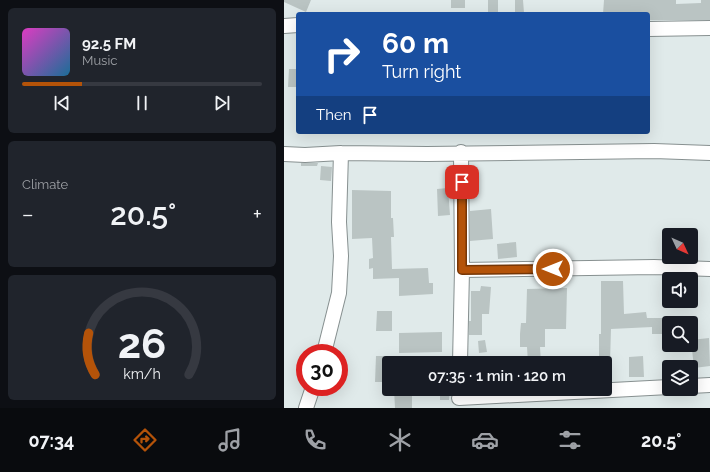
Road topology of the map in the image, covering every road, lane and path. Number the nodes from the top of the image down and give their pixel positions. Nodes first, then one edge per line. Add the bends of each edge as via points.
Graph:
1 (284, 26) edge
2 (296, 26) edge
3 (710, 28) edge
4 (650, 29) edge
5 (461, 152) junction
6 (341, 153) junction
7 (710, 153) edge
8 (284, 154) edge
9 (710, 269) edge
10 (462, 270) junction
11 (326, 344) edge
12 (460, 356) edge
13 (710, 385) edge
14 (698, 386) edge
15 (662, 387) edge
16 (310, 396) edge
17 (459, 398) edge
18 (306, 408) edge

1 - 2 street
3 - 4 street
5 - 6 street
5 - 7 street
5 - 10 street
6 - 8 street
6 - 11 street via 339,293
9 - 10 street
10 - 12 street
13 - 14 street
15 - 17 street
16 - 18 street

